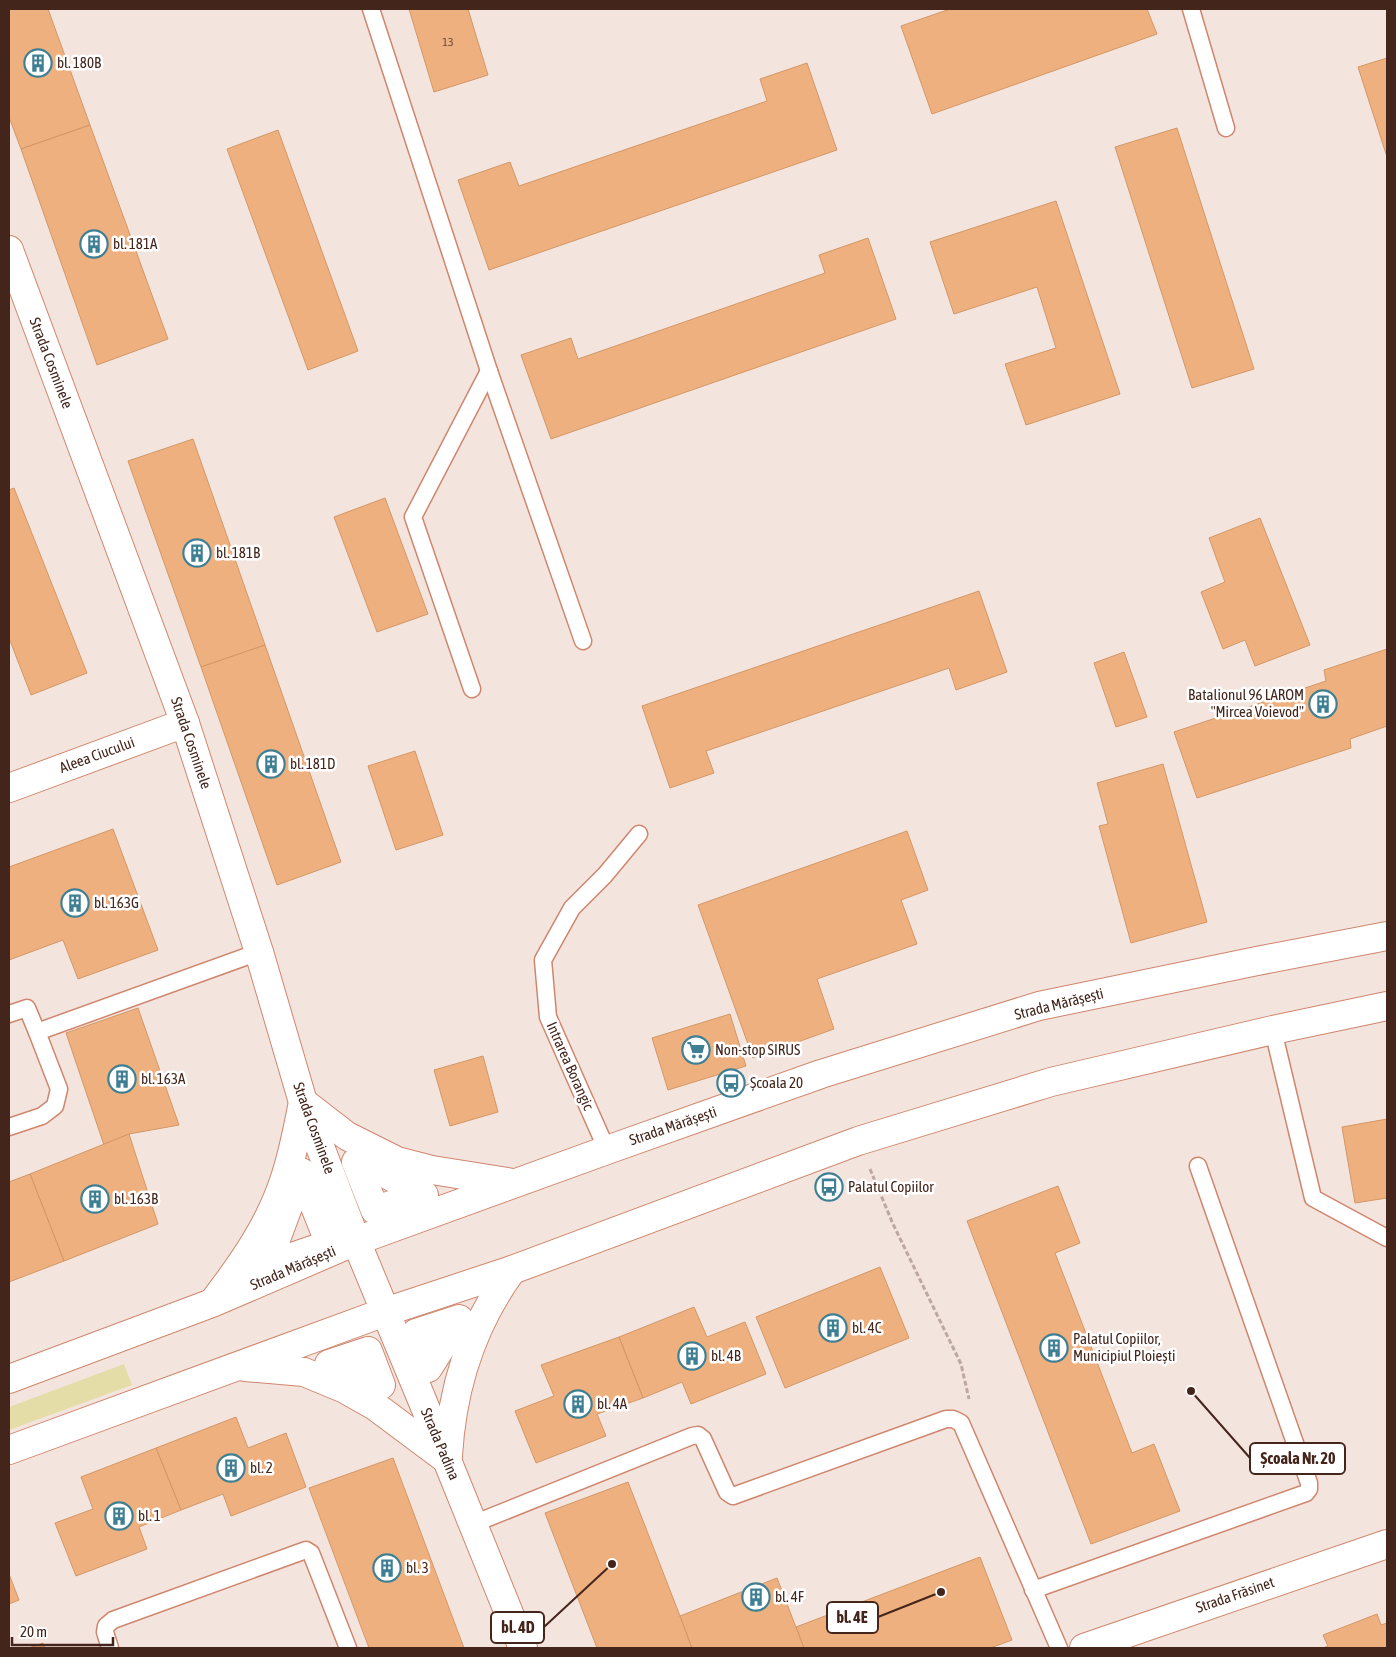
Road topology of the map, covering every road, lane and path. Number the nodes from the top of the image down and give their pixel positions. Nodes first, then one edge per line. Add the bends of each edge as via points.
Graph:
1 (371, 9) edge
2 (1190, 9) edge
3 (1226, 128) dead end
4 (9, 250) edge
5 (489, 371) junction
6 (583, 641) dead end
7 (472, 689) dead end
8 (186, 723) junction
9 (9, 788) edge
10 (639, 834) dead end
11 (1387, 936) edge
12 (259, 952) junction
13 (1387, 1006) edge
14 (9, 1014) edge
15 (1273, 1030) junction
16 (37, 1032) junction
17 (303, 1102) junction
18 (9, 1127) edge
19 (858, 1141) junction
20 (607, 1150) junction
21 (1198, 1166) dead end
22 (515, 1183) junction
23 (1387, 1238) edge
24 (356, 1241) junction
25 (512, 1270) junction
26 (212, 1303) junction
27 (385, 1312) junction
28 (238, 1366) junction
29 (9, 1379) edge
30 (953, 1419) junction
31 (9, 1450) edge
32 (447, 1460) junction
33 (473, 1524) junction
34 (1387, 1544) edge
35 (1033, 1590) junction
36 (1144, 1638) edge
37 (110, 1648) edge
38 (348, 1648) edge
39 (523, 1648) edge
40 (1058, 1648) edge
41 (1084, 1648) edge

1 - 5 lane
2 - 3 lane
4 - 8 main road, Strada Cosminele
5 - 6 lane
5 - 7 lane via 413,517
8 - 9 main road, Aleea Ciucului
8 - 12 main road, Strada Cosminele
10 - 20 lane, Intrarea Borangic via 572,908 543,960 548,1017
11 - 20 main road, Strada Mărășești via 1039,1006 821,1074
12 - 16 lane
12 - 17 main road, Strada Cosminele
13 - 15 main road
14 - 16 lane via 26,1008
15 - 19 main road via 1051,1082
15 - 23 lane via 1313,1198
16 - 18 lane via 59,1089 55,1106 42,1116
17 - 22 main road via 347,1136 397,1161
17 - 24 main road, Strada Cosminele
17 - 26 main road via 284,1181 269,1218 244,1262
19 - 25 main road
19 - 30 path via 961,1364 969,1399
20 - 22 main road, Strada Mărășești
21 - 35 lane via 1309,1489 1306,1494
22 - 24 main road, Strada Mărășești
24 - 26 main road, Strada Mărășești
24 - 27 main road, Strada Padina
25 - 27 main road
25 - 32 main road via 474,1334 457,1387
26 - 29 main road, Strada Mărășești
27 - 28 main road
27 - 32 main road, Strada Padina
28 - 31 main road
28 - 32 main road via 304,1372 345,1389 376,1406
30 - 33 lane via 733,1496 727,1492 704,1439 692,1436
30 - 35 lane via 960,1423
32 - 33 main road, Strada Padina
33 - 39 main road, Strada Padina
34 - 36 main road, Strada Frăsinet
35 - 40 lane
36 - 41 main road, Strada Frăsinet
37 - 38 lane via 105,1632 113,1620 306,1550 311,1553

